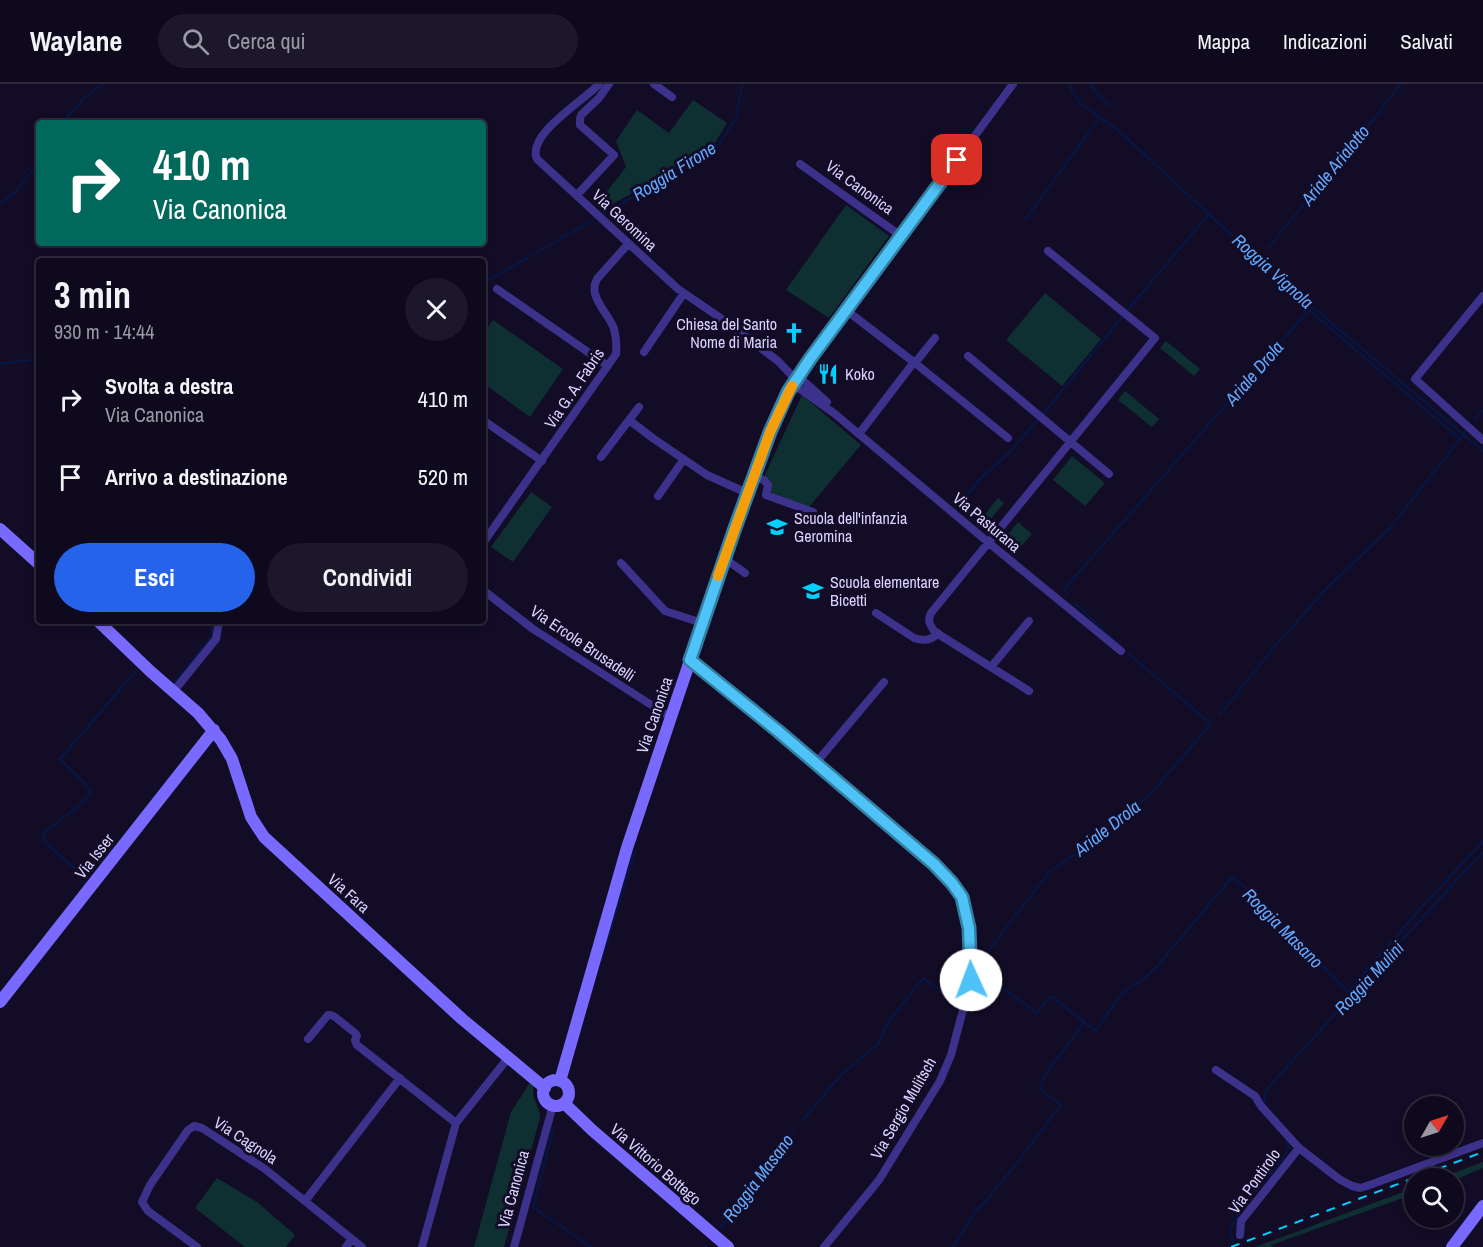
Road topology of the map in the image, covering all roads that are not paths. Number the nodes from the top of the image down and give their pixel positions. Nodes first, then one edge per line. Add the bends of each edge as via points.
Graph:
1 (599, 84) edge
2 (609, 84) edge
3 (654, 84) edge
4 (1013, 84) edge
5 (672, 97) dead end
6 (800, 164) dead end
7 (577, 195) junction
8 (901, 236) junction
9 (628, 244) junction
10 (1048, 251) dead end
11 (497, 289) dead end
12 (684, 293) junction
13 (1483, 296) edge
14 (846, 310) junction
15 (935, 338) dead end
16 (644, 352) dead end
17 (968, 356) dead end
18 (915, 363) junction
19 (608, 366) junction
20 (797, 378) junction
21 (639, 407) dead end
22 (629, 420) junction
23 (486, 422) edge
24 (859, 434) junction
25 (1008, 438) dead end
26 (1483, 440) edge
27 (1071, 442) junction
28 (600, 457) dead end
29 (684, 459) junction
30 (542, 461) junction
31 (1109, 474) dead end
32 (754, 477) junction
33 (747, 493) junction
34 (658, 496) dead end
35 (813, 512) dead end
36 (0, 529) edge
37 (486, 539) edge
38 (989, 543) junction
39 (724, 560) junction
40 (36, 561) edge
41 (621, 563) dead end
42 (745, 573) dead end
43 (486, 592) edge
44 (876, 613) dead end
45 (1029, 621) dead end
46 (702, 623) junction
47 (101, 624) edge
48 (218, 624) edge
49 (938, 633) junction
50 (1121, 651) dead end
51 (690, 660) junction
52 (991, 667) junction
53 (884, 682) dead end
54 (1029, 691) dead end
55 (173, 692) junction
56 (670, 717) junction
57 (214, 730) junction
58 (815, 764) junction
59 (0, 1002) edge
60 (308, 1038) dead end
61 (508, 1058) junction
62 (1216, 1070) dead end
63 (400, 1078) junction
64 (560, 1081) junction
65 (545, 1088) junction
66 (558, 1104) junction
67 (456, 1123) junction
68 (1483, 1143) edge
69 (1299, 1148) junction
70 (305, 1201) junction
71 (1483, 1206) edge
72 (1240, 1235) dead end
73 (352, 1239) junction
74 (196, 1247) edge
75 (346, 1247) edge
76 (362, 1247) edge
77 (422, 1247) edge
78 (514, 1247) edge
79 (728, 1247) edge
80 (824, 1247) edge
81 (1452, 1247) edge

1 - 7 street, Via Geromina via 558,118 535,150 537,159
2 - 7 street via 579,123 614,155
3 - 5 street
4 - 8 street, Via Canonica
6 - 8 street, Via Canonica
7 - 9 street, Via Geromina
8 - 14 street, Via Canonica
9 - 12 street, Via Geromina
9 - 19 street, Via G. A. Fabris via 594,284 596,297 614,329 616,354
10 - 27 street via 1155,339
11 - 19 street
12 - 16 street
12 - 20 street, Via Geromina
13 - 26 street via 1415,379
14 - 18 street
14 - 20 street, Via Canonica
15 - 18 street
17 - 27 street
18 - 24 street
18 - 25 street
19 - 30 street, Via G. A. Fabris
20 - 24 street, Via Pasturana
20 - 32 street, Via Canonica via 770,432
21 - 22 street
22 - 28 street
22 - 29 street
23 - 30 street
24 - 38 street, Via Pasturana
27 - 31 street
27 - 38 street
29 - 33 street via 707,475
29 - 34 street
30 - 37 street, Via G. A. Fabris
32 - 33 street, Via Canonica
32 - 35 street via 768,485 766,495
33 - 39 street, Via Canonica
36 - 40 street
38 - 49 street via 931,613 929,622
38 - 50 street, Via Pasturana
39 - 42 street
39 - 46 street, Via Canonica
41 - 46 street via 664,611
43 - 56 street, Via Ercole Brusadelli via 533,629
44 - 49 street via 920,640 931,639
45 - 52 street
46 - 51 street, Via Canonica
47 - 55 street, Via Fara
48 - 55 street via 216,639
49 - 52 street
51 - 56 street, Via Canonica
51 - 58 street, Via Sergio Mulitsch
52 - 54 street
53 - 58 street
55 - 57 street, Via Fara
56 - 64 street, Via Canonica via 627,848
57 - 59 street, Via Isser
57 - 61 street, Via Fara via 232,759 251,818 264,837
58 - 80 street, Via Sergio Mulitsch via 952,883 962,897 969,928 971,980 940,1081 879,1180
60 - 63 street via 331,1015 355,1033 357,1045
61 - 65 street, Via Fara
61 - 67 street
62 - 69 street, Via Pontirolo via 1255,1096
63 - 67 street
63 - 70 street
64 - 65 street
64 - 66 street via 568,1089 568,1097
65 - 66 street via 546,1100
66 - 78 street, Via Canonica
66 - 79 street, Via Vittorio Bottego
67 - 77 street
68 - 69 street, Via Pontirolo via 1360,1188 1339,1179
69 - 72 street, Via Pontirolo via 1241,1221
70 - 73 street, Via Cagnola
70 - 74 street, Via Cagnola via 266,1169 194,1126 142,1202 148,1211
71 - 81 street
73 - 75 street
73 - 76 street, Via Cagnola

